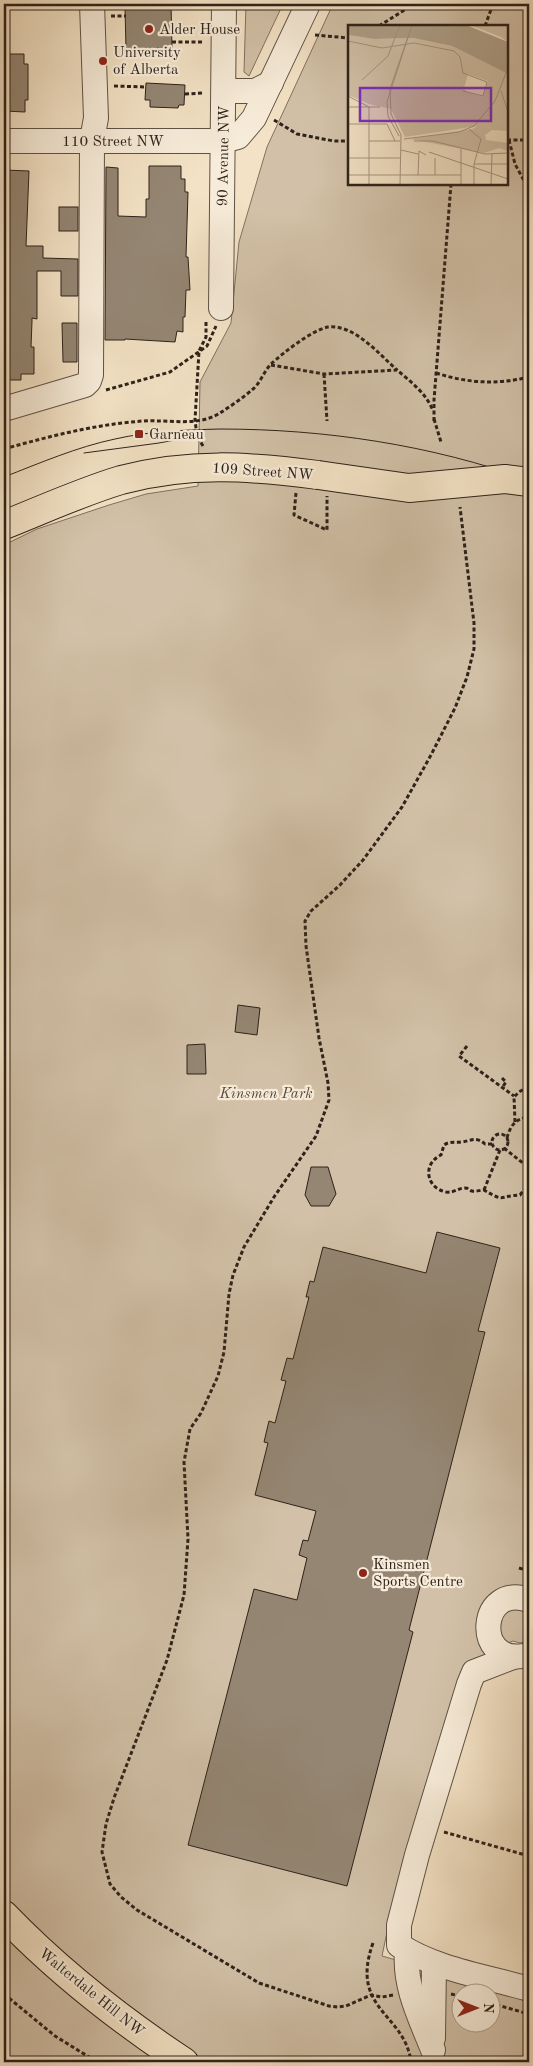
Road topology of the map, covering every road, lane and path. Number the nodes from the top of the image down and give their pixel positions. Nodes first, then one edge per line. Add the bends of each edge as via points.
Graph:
1 (92, 4) edge
2 (224, 4) edge
3 (308, 4) edge
4 (414, 4) edge
5 (493, 4) edge
6 (381, 25) edge
7 (485, 25) edge
8 (307, 35) dead end
9 (348, 38) edge
10 (172, 42) dead end
11 (205, 42) dead end
12 (271, 83) junction
13 (93, 86) junction
14 (146, 87) dead end
15 (214, 92) junction
16 (184, 94) dead end
17 (268, 115) dead end
18 (92, 140) junction
19 (508, 140) edge
20 (529, 140) edge
21 (4, 141) edge
22 (223, 141) junction
23 (348, 141) edge
24 (451, 185) edge
25 (529, 190) edge
26 (529, 268) edge
27 (529, 301) edge
28 (221, 308) joint
29 (271, 365) junction
30 (397, 370) junction
31 (436, 373) junction
32 (324, 374) junction
33 (529, 377) edge
34 (4, 409) edge
35 (195, 420) junction
36 (327, 421) dead end
37 (434, 421) junction
38 (441, 442) dead end
39 (4, 449) edge
40 (207, 449) dead end
41 (529, 482) edge
42 (314, 486) junction
43 (460, 507) dead end
44 (4, 525) edge
45 (466, 1046) dead end
46 (501, 1079) dead end
47 (503, 1086) junction
48 (529, 1086) edge
49 (514, 1096) junction
50 (529, 1117) edge
51 (515, 1122) junction
52 (507, 1138) junction
53 (492, 1144) junction
54 (502, 1149) junction
55 (529, 1168) edge
56 (529, 1183) edge
57 (484, 1190) junction
58 (519, 1568) dead end
59 (529, 1578) edge
60 (529, 1600) edge
61 (487, 1623) junction
62 (521, 1655) edge
63 (477, 1672) junction
64 (425, 1828) junction
65 (529, 1856) edge
66 (4, 1915) edge
67 (372, 1943) dead end
68 (407, 1951) junction
69 (434, 1962) junction
70 (529, 1989) edge
71 (434, 1990) junction
72 (411, 1993) junction
73 (4, 1994) edge
74 (450, 1994) edge
75 (371, 1995) junction
76 (500, 2007) edge
77 (529, 2014) edge
78 (433, 2056) edge
79 (97, 2062) edge
80 (184, 2062) edge
81 (411, 2062) edge

1 - 13 street
2 - 15 street, 90 Avenue NW
3 - 12 street
4 - 6 path
5 - 7 path
8 - 9 path
10 - 11 path
12 - 15 street via 255,91
12 - 22 street via 243,134
13 - 14 path
13 - 18 street via 96,118
15 - 16 path
15 - 22 street, 90 Avenue NW
17 - 23 path via 298,134 334,142
18 - 21 street, 110 Street NW
18 - 22 street, 110 Street NW
18 - 34 street via 91,375 85,384
19 - 20 path
19 - 25 path via 515,164
22 - 28 street, 90 Avenue NW
24 - 31 path
26 - 27 path
28 - 35 path via 210,340 199,351
29 - 30 path via 315,332 338,327 357,336
29 - 32 path
29 - 35 path via 253,389 219,414
30 - 32 path
30 - 37 path via 431,405
31 - 33 path via 484,382
31 - 37 path
32 - 36 path
35 - 39 path via 122,423
35 - 40 path via 197,436
37 - 38 path
41 - 42 main road, 109 Street NW, bridge via 506,479 409,488
42 - 42 path via 294,515 327,530
42 - 44 main road, 109 Street NW via 236,466 198,467 122,480
43 - 75 path via 474,629 474,649 467,676 431,755 387,829 363,860 311,911 305,921 329,1100 316,1136 256,1224 233,1275 218,1376 190,1429 184,1462 188,1539 184,1594 167,1660 114,1798 102,1852 110,1884 121,1897 137,1910 258,1982 328,2006 338,2007
45 - 47 path via 459,1056
46 - 47 path via 506,1082
47 - 49 path
48 - 49 path
49 - 51 path
50 - 51 path
51 - 52 path
52 - 53 path via 496,1135
52 - 54 path via 508,1142
53 - 54 path
53 - 57 path via 475,1139 448,1143 428,1170 433,1185 441,1190
54 - 55 path
54 - 57 path
56 - 57 path via 520,1195 509,1198 498,1198
58 - 59 path via 526,1570
60 - 61 street via 504,1600 490,1614
61 - 62 street via 491,1642 498,1650
61 - 63 street
62 - 63 street
63 - 64 street via 468,1684
64 - 65 path
64 - 68 street via 399,1925 398,1945
66 - 80 main road, Walterdale Hill NW via 94,1997
67 - 75 path via 367,1965
68 - 69 street
68 - 72 street via 406,1967
69 - 70 street
69 - 71 street
71 - 74 path
71 - 78 street
72 - 75 path via 382,1997
72 - 78 street
73 - 79 path via 55,2036
75 - 81 path via 403,2039
76 - 77 path

